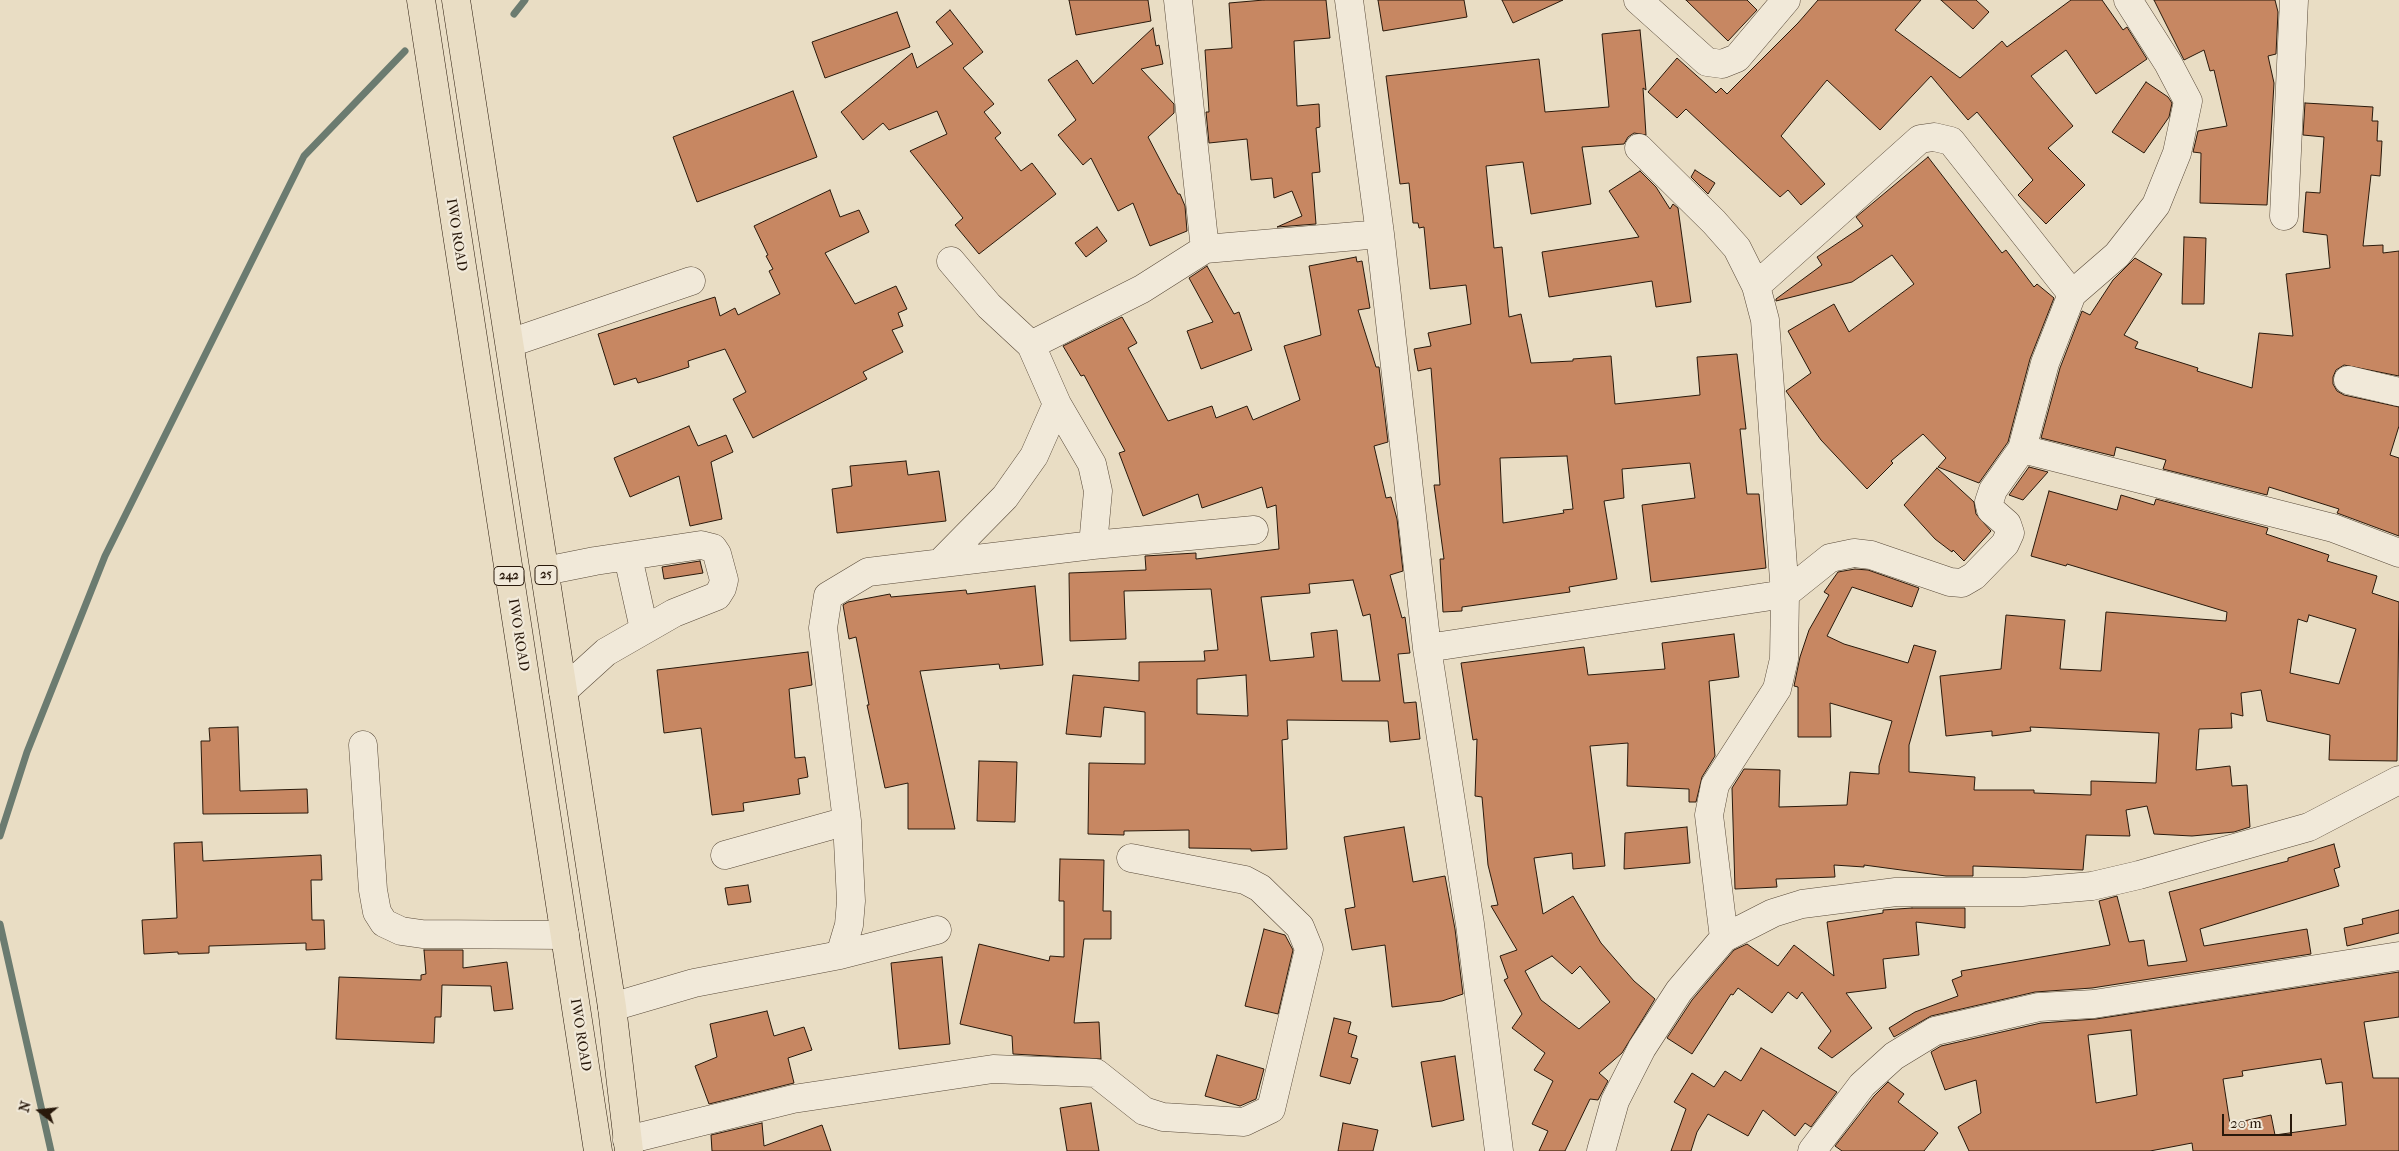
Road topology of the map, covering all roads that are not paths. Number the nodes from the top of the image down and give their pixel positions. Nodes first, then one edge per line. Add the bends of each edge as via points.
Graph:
1 (421, 0) edge
2 (456, 0) edge
3 (1178, 0) edge
4 (1349, 0) edge
5 (1638, 0) edge
6 (1786, 0) edge
7 (2128, 0) edge
8 (2294, 0) edge
9 (1639, 148) dead end
10 (2284, 216) dead end
11 (1380, 234) junction
12 (1205, 249) junction
13 (951, 261) dead end
14 (691, 281) dead end
15 (1756, 286) junction
16 (2072, 294) junction
17 (510, 343) junction
18 (1031, 345) junction
19 (2348, 380) dead end
20 (2399, 392) edge
21 (1057, 404) junction
22 (2022, 449) junction
23 (1254, 530) dead end
24 (1093, 545) junction
25 (2399, 553) edge
26 (628, 557) junction
27 (940, 563) junction
28 (545, 571) junction
29 (1785, 594) junction
30 (644, 629) junction
31 (1427, 648) junction
32 (563, 691) junction
33 (363, 746) dead end
34 (2399, 780) edge
35 (846, 821) junction
36 (585, 830) junction
37 (549, 836) junction
38 (725, 854) dead end
39 (1131, 858) dead end
40 (937, 930) dead end
41 (565, 935) junction
42 (1724, 938) junction
43 (840, 955) junction
44 (2399, 956) edge
45 (612, 1007) junction
46 (628, 1145) edge
47 (598, 1151) edge
48 (1499, 1151) edge
49 (1601, 1151) edge
50 (1812, 1151) edge

1 - 37 main road, IWO ROAD / 242
2 - 17 main road, 25
3 - 12 street
4 - 11 street
5 - 6 street via 1707,62 1722,64 1737,58
7 - 16 street via 2188,101 2177,153 2156,205 2117,255
8 - 10 street
9 - 15 street via 1737,248
11 - 12 street
11 - 31 street
12 - 18 street via 1142,289
13 - 18 street via 989,306
14 - 17 street
15 - 16 street via 1920,140 1934,137 1952,141
15 - 29 street via 1764,320
16 - 22 street via 2045,362
17 - 28 main road, 25
18 - 21 street
19 - 20 street
21 - 24 street via 1092,464 1098,491
21 - 27 street via 1034,456 1005,497
22 - 25 street via 2333,528
22 - 29 street via 1989,502 1991,510 2007,524 2010,533 2005,544 1974,576 1962,583 1950,582 1871,555 1854,554 1830,558
23 - 24 street
24 - 27 street
26 - 28 street
26 - 30 street
26 - 30 street via 701,545 713,548 717,554 724,580 717,596
27 - 35 street via 868,572 828,596 823,628
28 - 32 main road, 25
29 - 31 street
29 - 42 street via 1784,659 1777,689 1715,785 1709,815
30 - 32 street via 606,652
31 - 48 street via 1470,924
32 - 36 main road, 25
33 - 41 street via 373,890 377,912 384,923 401,931 422,934
34 - 42 street via 2309,827 2092,886 2022,892 1896,892 1802,904 1773,913
35 - 38 street
35 - 43 street via 851,900 849,926
36 - 37 main road
36 - 45 main road, 25
37 - 41 main road, IWO ROAD / 242
39 - 46 street via 1245,880 1260,888 1300,927 1309,949 1271,1109 1244,1122 1163,1117 1144,1111 1096,1073 992,1069 793,1099
40 - 43 street
41 - 47 main road, IWO ROAD / 242
42 - 49 street via 1679,991 1642,1048 1615,1100
43 - 45 street via 694,983
44 - 50 street via 2094,1004 2038,1007 1934,1031 1894,1056 1862,1085
45 - 46 main road, 25

